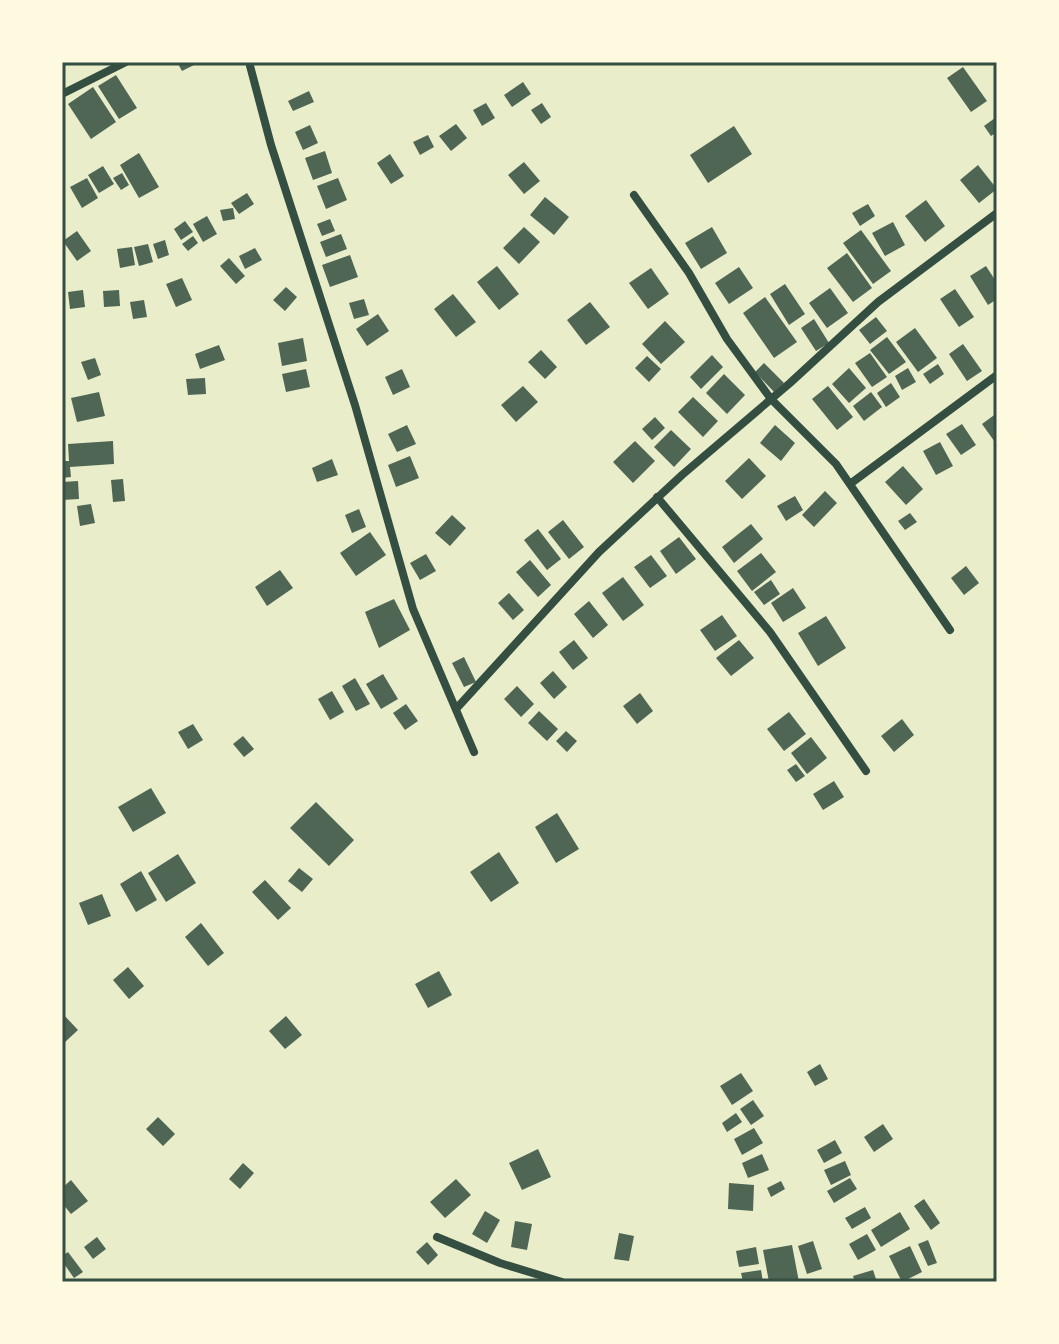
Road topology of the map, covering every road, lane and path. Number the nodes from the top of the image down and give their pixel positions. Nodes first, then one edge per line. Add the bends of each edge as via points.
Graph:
1 (126, 62) edge
2 (249, 62) edge
3 (62, 94) edge
4 (634, 195) dead end
5 (997, 213) edge
6 (997, 375) edge
7 (771, 399) junction
8 (850, 484) junction
9 (657, 497) junction
10 (950, 630) dead end
11 (456, 709) junction
12 (474, 752) dead end
13 (866, 771) dead end
14 (437, 1237) dead end
15 (562, 1282) edge

1 - 3 street
2 - 11 street via 413,609
4 - 7 street
5 - 7 street via 878,302
6 - 8 street
7 - 8 street
7 - 9 street
8 - 10 street
9 - 11 street via 599,552
9 - 13 street via 770,632
11 - 12 street
14 - 15 street

